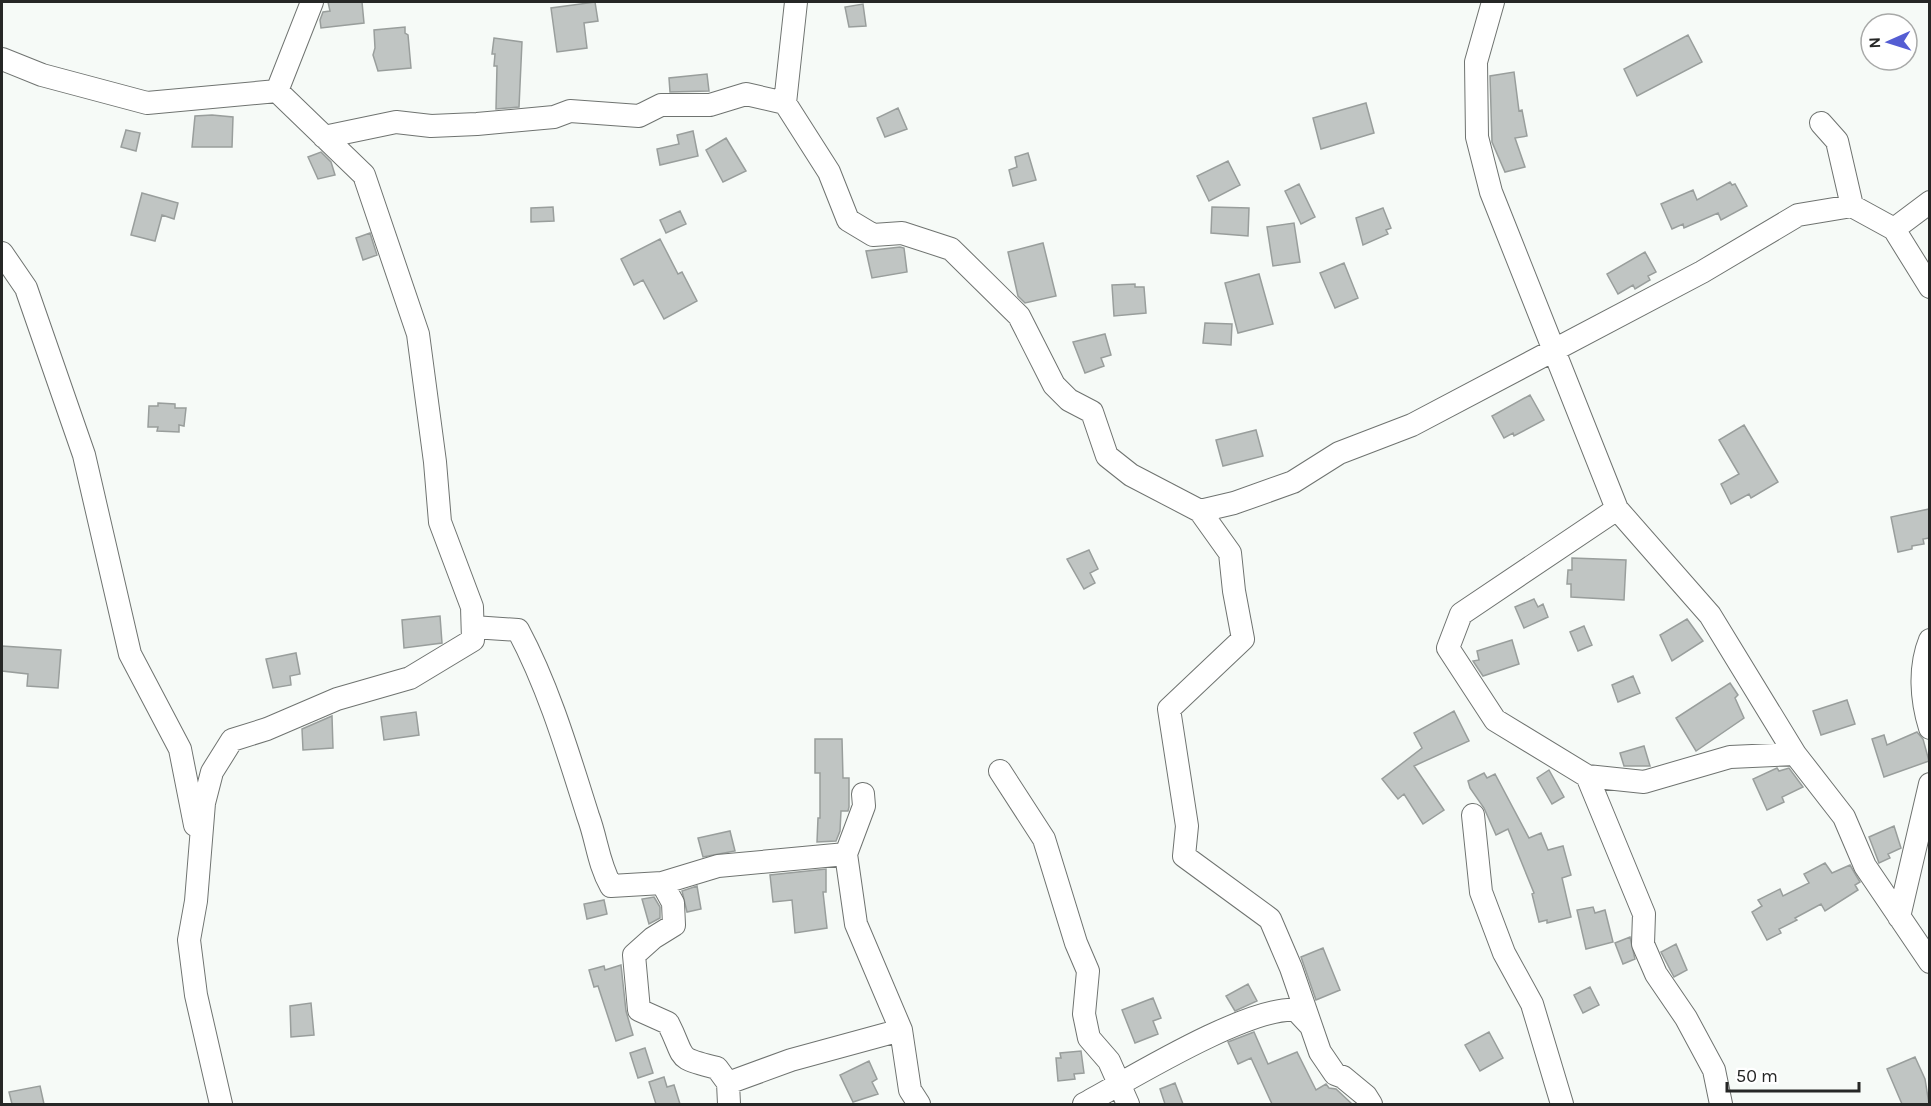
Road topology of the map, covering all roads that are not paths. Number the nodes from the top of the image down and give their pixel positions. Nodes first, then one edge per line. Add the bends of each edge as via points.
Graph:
1 (312, 2) edge
2 (796, 2) edge
3 (1493, 2) edge
4 (2, 59) edge
5 (277, 91) junction
6 (785, 103) junction
7 (1821, 123) dead end
8 (324, 137) junction
9 (1929, 202) edge
10 (1852, 206) junction
11 (1894, 229) junction
12 (2, 253) edge
13 (1929, 287) edge
14 (1553, 352) junction
15 (1617, 509) junction
16 (1200, 511) junction
17 (473, 627) junction
18 (1929, 640) edge
19 (1929, 728) edge
20 (1795, 754) junction
21 (1000, 771) dead end
22 (1587, 776) junction
23 (1929, 784) edge
24 (863, 794) dead end
25 (1473, 815) dead end
26 (200, 850) junction
27 (846, 854) junction
28 (662, 883) junction
29 (1899, 917) junction
30 (1929, 962) edge
31 (1309, 1024) junction
32 (901, 1030) junction
33 (728, 1094) edge
34 (1124, 1095) edge
35 (220, 1104) edge
36 (919, 1104) edge
37 (1084, 1104) edge
38 (1371, 1104) edge
39 (1562, 1104) edge
40 (1721, 1104) edge

1 - 5 street
2 - 6 street
3 - 14 street via 1476,62 1477,137 1491,192
4 - 5 street via 42,75 147,103
5 - 8 street
6 - 8 street via 746,94 710,105 661,105 639,116 570,111 554,117 477,124 431,126 396,122
6 - 16 street via 829,172 848,220 873,235 902,233 951,249 1019,316 1054,385 1069,400 1092,412 1107,456 1131,475
7 - 10 street via 1837,141
8 - 17 street via 364,175 418,334 440,522 472,607
9 - 11 street
10 - 11 street
10 - 14 street via 1798,215
11 - 13 street
12 - 26 street via 26,288 84,455 130,654 180,749
14 - 15 street
14 - 16 street via 1412,425 1338,453 1293,482
15 - 20 street via 1710,615
15 - 22 street via 1461,614 1448,648 1495,720
16 - 31 street via 1230,553 1243,639 1169,709 1187,825 1184,856 1269,919 1292,968
17 - 26 street via 473,640 410,678 337,699 232,740 212,772 204,803
17 - 28 street via 518,630 533,658 590,818 602,870 611,886
18 - 19 street via 1923,657
20 - 22 street via 1730,757 1644,782
20 - 29 street via 1844,817 1865,866
21 - 34 street via 1044,839 1088,971 1084,1014 1089,1038 1109,1061
22 - 40 street via 1644,914 1643,944 1656,974 1714,1070
23 - 29 street
24 - 27 street via 864,806
25 - 39 street via 1481,892 1504,953 1532,1004
26 - 35 street via 189,940 196,995
27 - 28 street via 718,866
27 - 32 street via 856,924
28 - 33 street via 673,903 674,925 634,955 639,1010 668,1023 681,1056 717,1068
29 - 30 street
31 - 34 street via 1296,1010 1269,1011 1221,1032
31 - 38 street via 1320,1052 1335,1074
32 - 33 street via 791,1060
32 - 36 street via 910,1090
34 - 37 street

